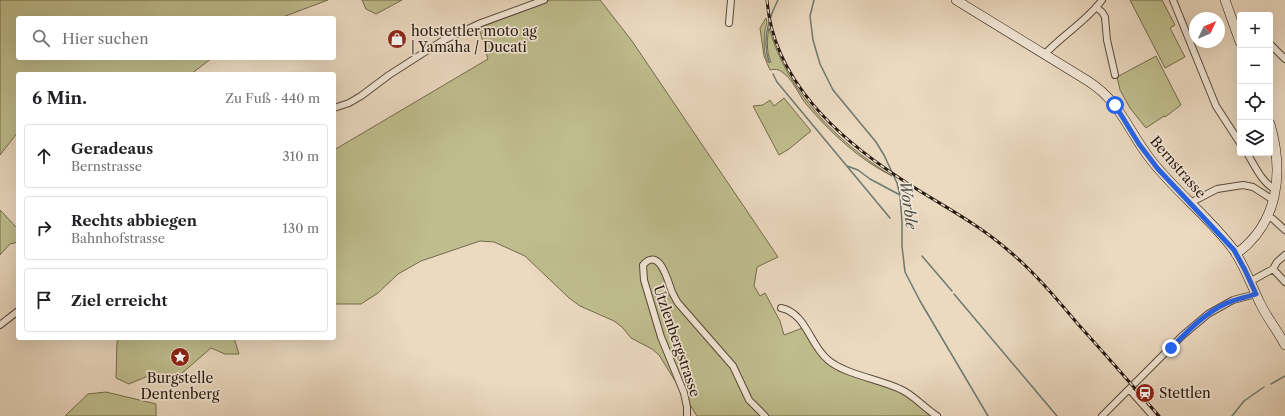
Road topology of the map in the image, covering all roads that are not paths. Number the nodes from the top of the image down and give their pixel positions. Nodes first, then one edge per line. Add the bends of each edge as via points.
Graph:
1 (544, 0) edge
2 (730, 0) edge
3 (956, 0) edge
4 (1102, 0) edge
5 (1173, 0) edge
6 (1224, 0) edge
7 (1096, 7) junction
8 (1235, 18) edge
9 (729, 24) dead end
10 (1273, 47) edge
11 (1044, 56) junction
12 (1285, 59) edge
13 (1116, 75) dead end
14 (336, 107) edge
15 (1237, 138) edge
16 (1273, 140) edge
17 (1249, 156) edge
18 (1276, 190) junction
19 (1273, 200) junction
20 (1190, 203) junction
21 (1267, 216) junction
22 (1285, 230) edge
23 (1236, 254) junction
24 (1285, 255) edge
25 (1272, 269) junction
26 (1251, 281) junction
27 (1285, 282) edge
28 (1256, 294) junction
29 (781, 308) dead end
30 (16, 313) edge
31 (0, 325) edge
32 (1285, 345) edge
33 (1129, 389) junction
34 (1107, 414) edge
35 (687, 416) edge
36 (765, 416) edge
37 (937, 416) edge
38 (1153, 416) edge

1 - 14 street via 481,23 442,41 361,96
2 - 9 street
3 - 11 main road, Bernstrasse
4 - 7 street
5 - 15 street via 1216,106
6 - 8 main road
7 - 11 street
7 - 13 street via 1104,17
10 - 12 street
11 - 20 main road, Bernstrasse via 1094,85 1111,101 1162,174
16 - 18 main road via 1277,161
17 - 18 street via 1265,181
18 - 19 main road
19 - 20 street via 1253,187 1243,185 1217,189
19 - 21 main road
20 - 23 main road, Bernstrasse
21 - 22 street
21 - 23 main road via 1257,236
23 - 26 main road, Bernstrasse
24 - 25 street
25 - 26 street
25 - 27 street
26 - 28 main road, Bernstrasse
28 - 32 main road, Bernstrasse
28 - 33 street via 1226,304 1208,314
29 - 37 street via 791,312 801,322 830,362 904,391
30 - 31 street
33 - 34 street
33 - 38 street
35 - 36 street, Utzlenbergstrasse via 684,393 661,337 644,280 643,265 648,261 654,261 662,266 678,303 730,362 749,400

